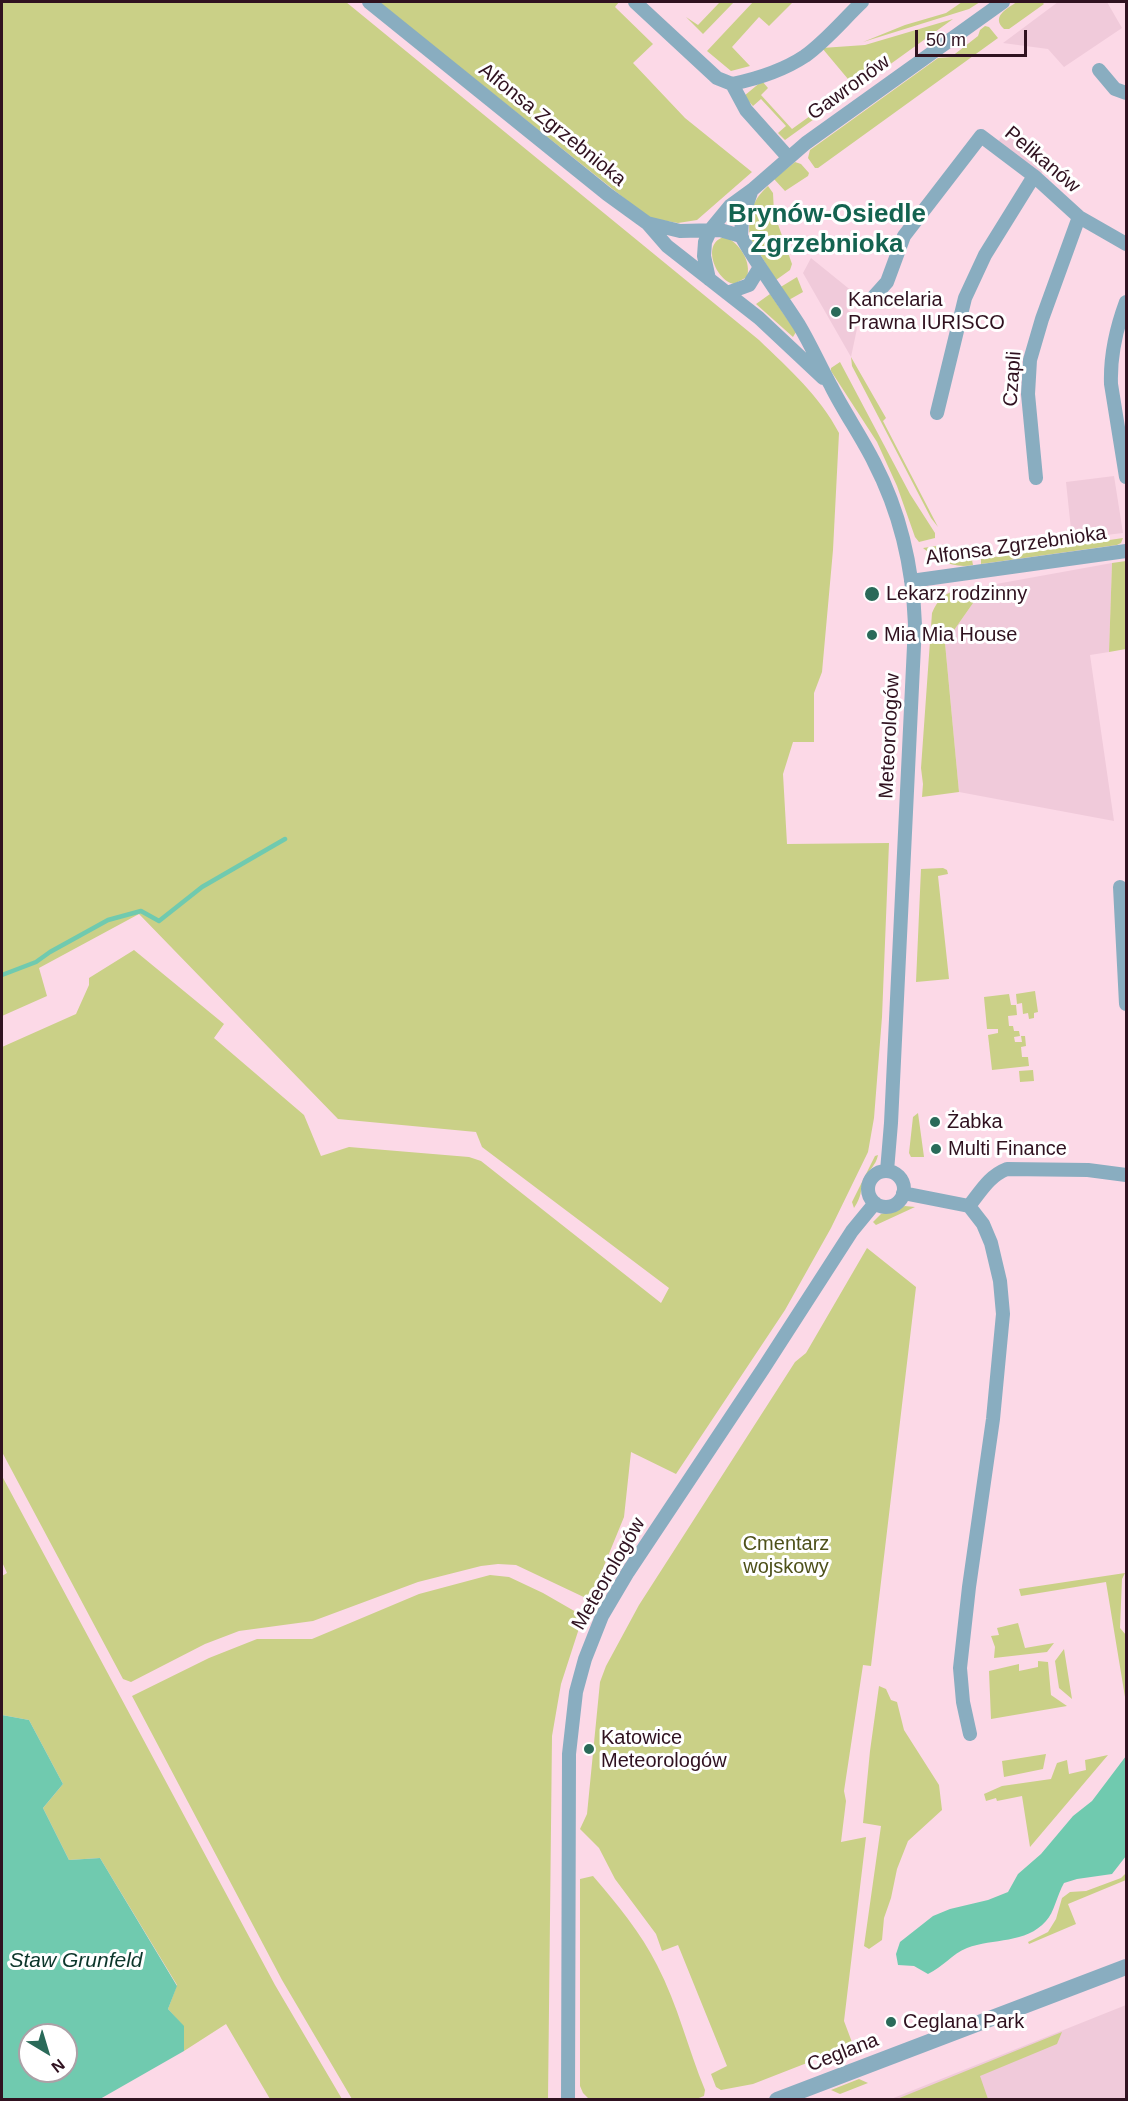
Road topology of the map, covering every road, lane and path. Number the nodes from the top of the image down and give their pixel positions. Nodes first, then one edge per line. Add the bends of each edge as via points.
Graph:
1 (369, 2) edge
2 (635, 2) edge
3 (862, 2) edge
4 (1003, 2) edge
5 (1100, 70) dead end
6 (732, 84) junction
7 (1126, 93) edge
8 (788, 157) junction
9 (1034, 176) junction
10 (752, 190) junction
11 (1079, 217) junction
12 (647, 223) junction
13 (711, 229) junction
14 (741, 236) junction
15 (1126, 244) edge
16 (760, 267) junction
17 (710, 279) junction
18 (727, 293) junction
19 (870, 301) dead end
20 (1126, 302) edge
21 (830, 386) junction
22 (937, 413) dead end
23 (1126, 477) edge
24 (1036, 478) dead end
25 (1126, 551) edge
26 (911, 581) junction
27 (1120, 888) dead end
28 (1126, 1004) edge
29 (887, 1171) junction
30 (1126, 1175) edge
31 (903, 1193) junction
32 (874, 1203) junction
33 (969, 1206) junction
34 (970, 1734) dead end
35 (1126, 1967) edge
36 (568, 2100) edge
37 (777, 2100) edge

1 - 12 street, Alfonsa Zgrzebnioka
2 - 6 street via 717,78
3 - 6 street via 806,55 770,73
4 - 8 street, Gawronów
5 - 7 street via 1115,89
6 - 8 street via 746,110
8 - 10 street, Gawronów
9 - 11 street, Pelikanów
9 - 19 street, Pelikanów via 981,136 904,236 887,282
9 - 22 street via 985,255 965,298
10 - 13 street, Gawronów via 730,206
10 - 14 street
11 - 15 street, Pelikanów
11 - 24 street, Czapli via 1030,360 1028,394
12 - 13 street via 680,231
12 - 17 street, Alfonsa Zgrzebnioka via 667,246
13 - 14 street
13 - 17 street via 704,249
14 - 16 street
16 - 18 street via 748,285
16 - 21 street, Meteorologów via 809,342
17 - 18 street
18 - 21 street via 776,333
20 - 23 street via 1111,369
21 - 26 street, Meteorologów via 885,486 906,549
25 - 26 street, Alfonsa Zgrzebnioka
26 - 29 street, Meteorologów via 915,625
27 - 28 street
29 - 31 street via 900,1178
29 - 32 street via 875,1175 868,1185
30 - 33 street via 1089,1170 1007,1169 988,1180
31 - 32 street via 889,1207
31 - 33 street
32 - 36 street, Meteorologów via 628,1572 602,1616 587,1652 574,1704 569,1754
33 - 34 street via 991,1243 1003,1314 960,1668
35 - 37 street, Ceglana

